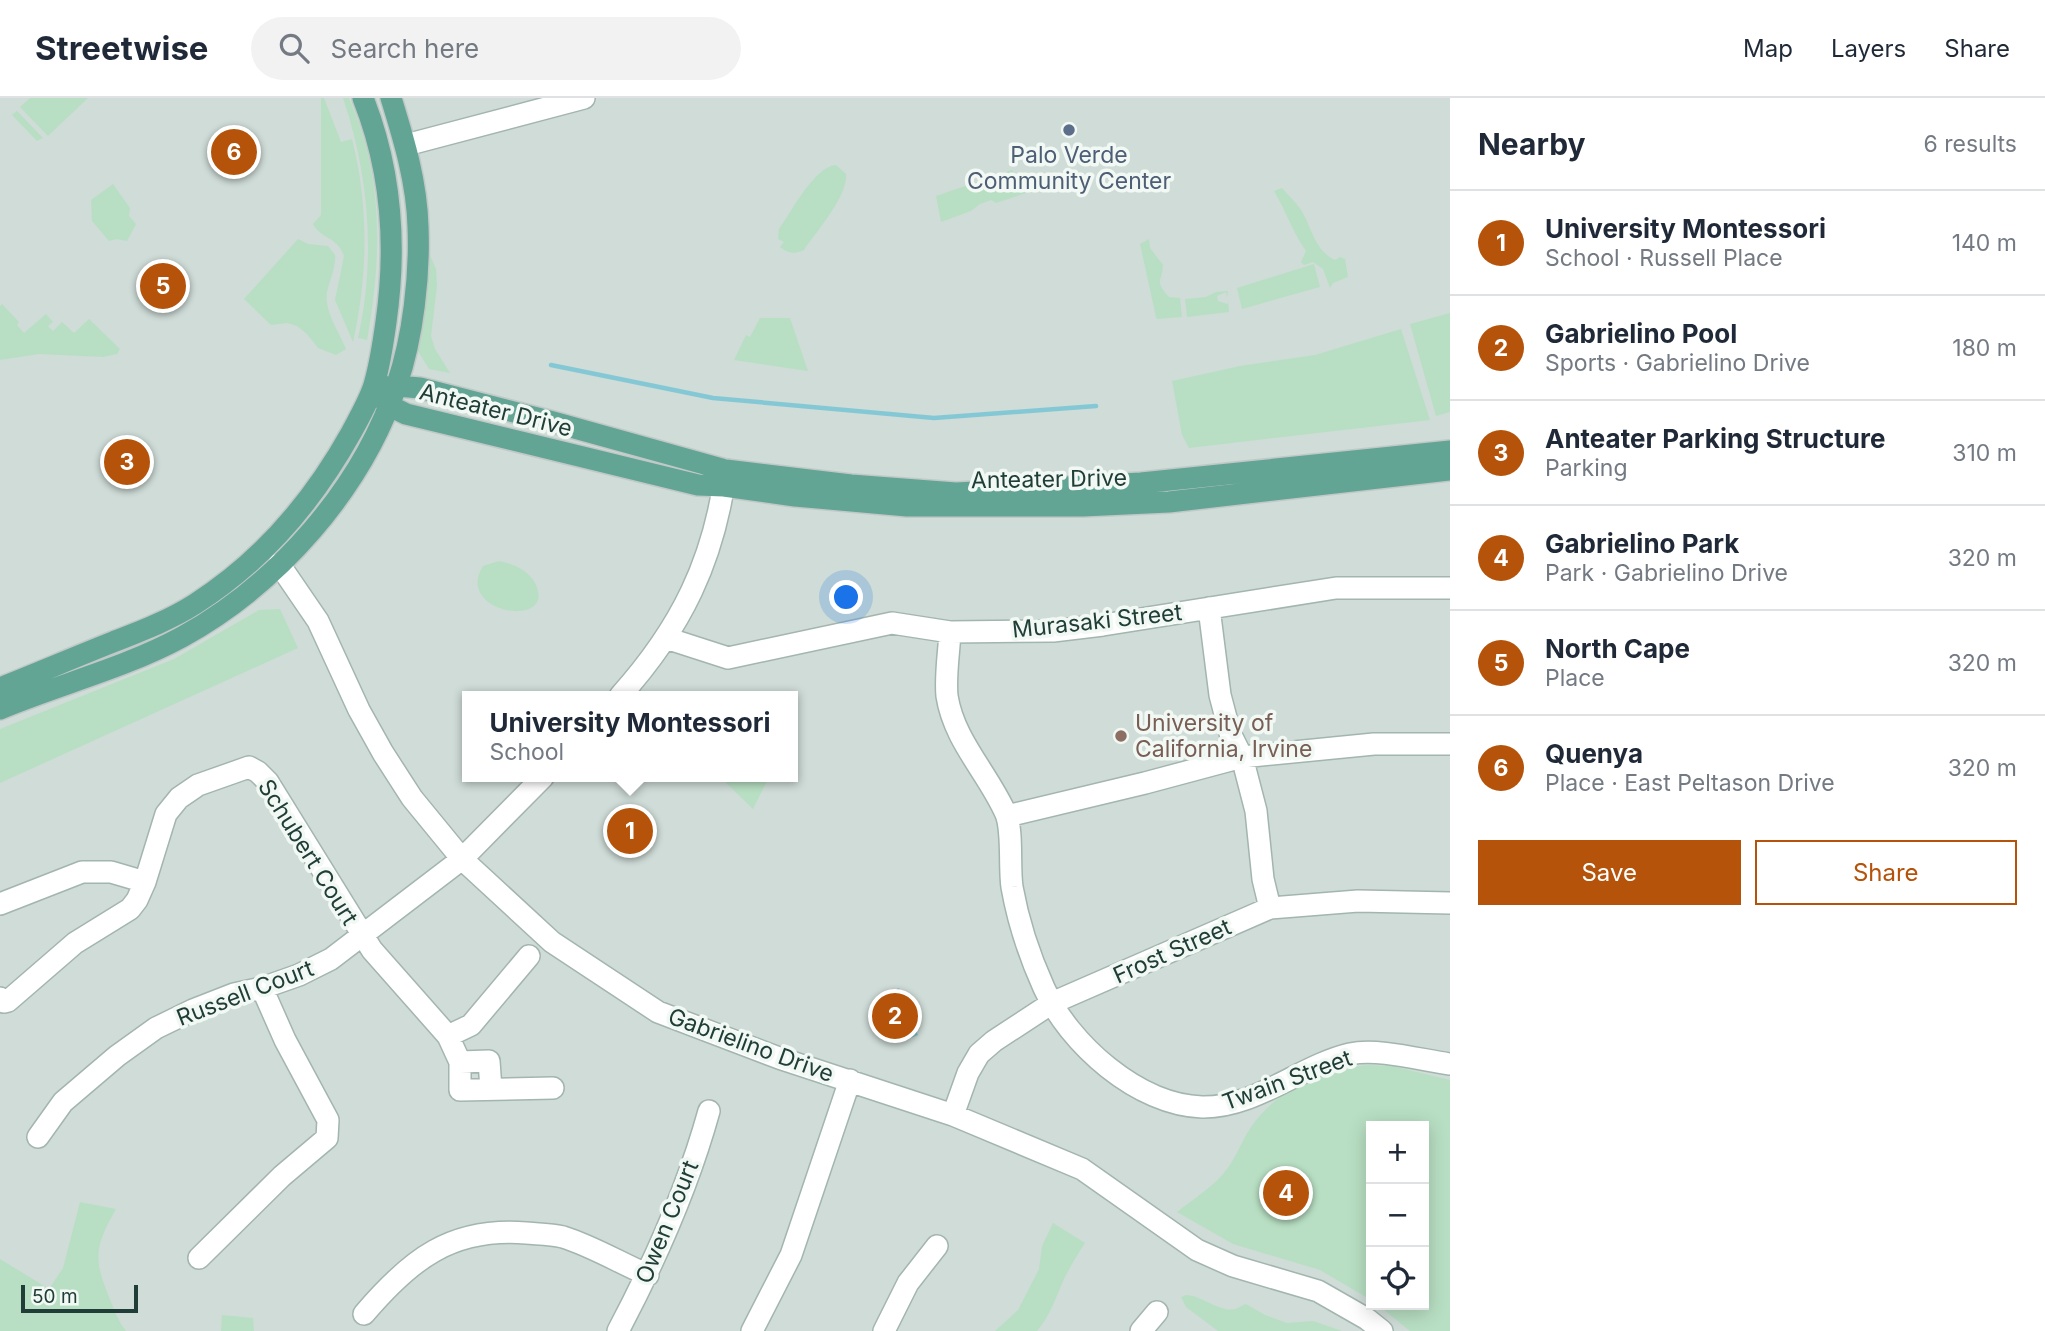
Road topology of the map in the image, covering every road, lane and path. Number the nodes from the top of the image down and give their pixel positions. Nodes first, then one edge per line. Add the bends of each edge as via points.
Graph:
1 (363, 98) edge
2 (391, 98) edge
3 (583, 98) edge
4 (406, 145) junction
5 (373, 388) junction
6 (392, 395) junction
7 (1450, 451) edge
8 (1450, 470) edge
9 (725, 478) junction
10 (1174, 479) junction
11 (985, 507) junction
12 (279, 564) junction
13 (1450, 588) edge
14 (1209, 608) junction
15 (950, 632) junction
16 (666, 638) junction
17 (0, 688) edge
18 (624, 691) edge
19 (0, 709) edge
20 (1450, 744) edge
21 (1242, 757) junction
22 (538, 782) edge
23 (1007, 816) junction
24 (462, 859) junction
25 (145, 882) junction
26 (0, 904) edge
27 (1450, 904) edge
28 (1270, 908) junction
29 (362, 936) junction
30 (529, 956) dead end
31 (262, 988) junction
32 (0, 998) edge
33 (1052, 1003) junction
34 (448, 1036) junction
35 (1450, 1064) edge
36 (850, 1080) junction
37 (553, 1088) dead end
38 (709, 1111) dead end
39 (953, 1115) junction
40 (38, 1137) dead end
41 (937, 1246) dead end
42 (199, 1258) dead end
43 (648, 1275) junction
44 (1157, 1312) dead end
45 (364, 1314) dead end
46 (618, 1331) edge
47 (752, 1331) edge
48 (884, 1331) edge
49 (1141, 1331) edge
50 (1382, 1331) edge

1 - 5 main road via 379,144 392,215 389,303
2 - 4 main road
3 - 4 street
4 - 6 main road via 418,227 415,302
5 - 6 main road, Anteater Drive
5 - 17 main road via 316,488 265,550 232,578 157,624
6 - 9 main road, Anteater Drive via 420,388 553,422
6 - 9 main road, Anteater Drive via 406,414 548,450 698,485
6 - 12 main road via 377,432 335,501
7 - 10 main road, Anteater Drive
8 - 11 main road, Anteater Drive via 1169,502
9 - 10 main road, Anteater Drive via 956,493
9 - 11 main road, Anteater Drive via 867,503
9 - 16 street via 699,579
10 - 11 main road via 1157,489 1011,499
12 - 19 main road via 245,595 181,637
12 - 24 street, Gabrielino Drive via 318,621 383,754
13 - 14 street, Murasaki Street via 1336,588
14 - 15 street, Murasaki Street via 1053,631
14 - 21 street via 1220,695
15 - 16 street, Murasaki Street via 892,623 728,658
15 - 23 street, Twain Street via 947,694 952,715
16 - 18 street
20 - 21 street via 1374,744
21 - 23 street
21 - 28 street via 1256,811
22 - 24 street, Russell Court
23 - 33 street, Twain Street via 1012,887 1024,933
24 - 29 street, Russell Court
24 - 36 street, Gabrielino Drive via 552,942 658,1012
25 - 26 street via 111,872 82,872
25 - 29 street, Schubert Court via 166,814 179,798 198,785 249,767 268,782
25 - 32 street, Schubert Court via 123,915 75,943 8,1001
27 - 28 street, Frost Street via 1358,901
28 - 33 street, Frost Street
29 - 31 street, Russell Court via 331,959
29 - 34 street, Schubert Court
30 - 34 street via 471,1025
31 - 40 street, Russell Court via 234,994 156,1028 63,1102
31 - 42 street via 328,1120 327,1138
33 - 35 street, Twain Street via 1079,1040 1118,1076 1150,1095 1185,1105 1218,1107 1242,1100 1352,1054
33 - 39 street, Frost Street via 979,1054
34 - 37 street, Schubert Court via 460,1062 460,1090
36 - 39 street, Gabrielino Drive
36 - 47 street via 790,1255
38 - 43 street, Owen Court
39 - 50 street, Gabrielino Drive via 1082,1170 1198,1250 1233,1266 1318,1291
41 - 48 street via 908,1283
43 - 45 street via 562,1237 499,1231 445,1244 392,1281
43 - 46 street, Owen Court
44 - 49 street

